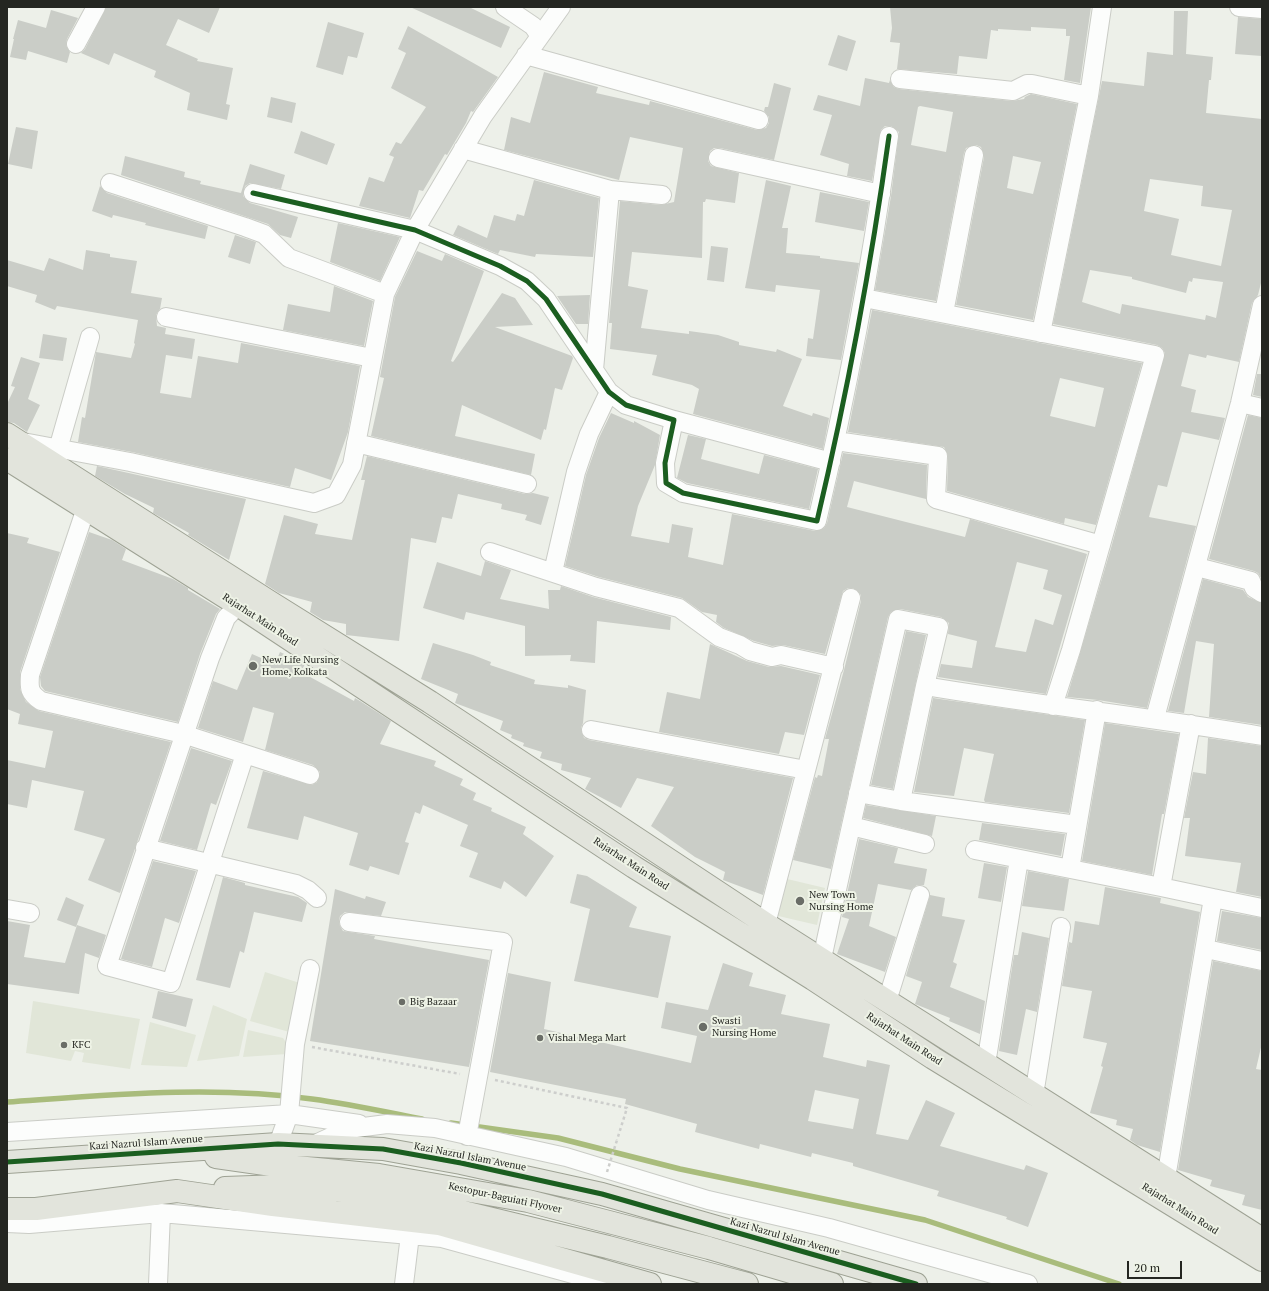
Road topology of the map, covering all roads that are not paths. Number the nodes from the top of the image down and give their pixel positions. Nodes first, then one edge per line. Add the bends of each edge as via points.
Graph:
1 (96, 7) edge
2 (505, 7) edge
3 (561, 7) edge
4 (1102, 7) edge
5 (1239, 7) edge
6 (1259, 8) edge
7 (540, 36) junction
8 (76, 44) dead end
9 (526, 55) junction
10 (900, 78) dead end
11 (1089, 96) junction
12 (759, 120) dead end
13 (889, 136) dead end
14 (463, 149) junction
15 (974, 155) dead end
16 (718, 158) dead end
17 (110, 184) dead end
18 (610, 190) junction
19 (253, 193) dead end
20 (881, 194) junction
21 (662, 195) dead end
22 (415, 230) junction
23 (385, 294) junction
24 (864, 298) junction
25 (1262, 305) edge
26 (944, 313) junction
27 (166, 317) dead end
28 (1041, 333) junction
29 (90, 337) dead end
30 (372, 358) junction
31 (1256, 360) edge
32 (594, 370) junction
33 (609, 392) junction
34 (1240, 403) junction
35 (1262, 408) edge
36 (674, 420) junction
37 (836, 441) junction
38 (356, 443) junction
39 (10, 448) edge
40 (58, 449) junction
41 (831, 462) junction
42 (527, 484) dead end
43 (86, 508) junction
44 (1100, 545) junction
45 (490, 552) dead end
46 (1197, 567) junction
47 (553, 572) junction
48 (1262, 593) edge
49 (851, 598) dead end
50 (238, 605) junction
51 (834, 667) junction
52 (924, 686) junction
53 (1052, 706) junction
54 (1097, 710) junction
55 (1155, 718) junction
56 (1191, 724) junction
57 (590, 730) dead end
58 (183, 734) junction
59 (1262, 736) edge
60 (244, 754) junction
61 (806, 770) junction
62 (310, 775) dead end
63 (858, 792) junction
64 (902, 801) junction
65 (1077, 825) junction
66 (851, 826) junction
67 (925, 844) dead end
68 (145, 848) junction
69 (975, 850) dead end
70 (1019, 859) junction
71 (208, 863) junction
72 (1070, 869) junction
73 (1161, 887) junction
74 (920, 895) dead end
75 (317, 898) dead end
76 (1213, 898) junction
77 (1262, 908) edge
78 (7, 909) edge
79 (30, 913) dead end
80 (348, 922) dead end
81 (766, 924) junction
82 (1061, 927) dead end
83 (757, 944) junction
84 (1206, 949) junction
85 (822, 959) junction
86 (1262, 961) edge
87 (310, 969) dead end
88 (887, 1001) junction
89 (986, 1064) junction
90 (1034, 1095) junction
91 (290, 1114) junction
92 (373, 1126) junction
93 (7, 1132) edge
94 (467, 1136) junction
95 (278, 1144) junction
96 (310, 1146) junction
97 (169, 1150) junction
98 (7, 1162) edge
99 (1166, 1178) junction
100 (377, 1185) junction
101 (177, 1191) junction
102 (7, 1209) edge
103 (161, 1213) junction
104 (7, 1223) edge
105 (410, 1235) junction
106 (1262, 1239) edge
107 (1262, 1260) edge
108 (552, 1277) edge
109 (158, 1284) edge
110 (404, 1284) edge
111 (609, 1284) edge
112 (650, 1284) edge
113 (747, 1284) edge
114 (832, 1284) edge
115 (916, 1284) edge
116 (1028, 1284) edge

1 - 8 street
2 - 7 street via 533,26
3 - 7 street
4 - 11 street
5 - 6 street
7 - 9 street
9 - 12 street
9 - 14 street
10 - 11 street via 1013,91 1032,84
11 - 28 street
13 - 20 street
14 - 18 street
14 - 22 street
15 - 26 street
16 - 20 street
17 - 23 street via 264,234 289,258
18 - 21 street
18 - 32 street
19 - 22 street
20 - 24 street
22 - 23 street
22 - 32 street via 500,266 527,281 546,299
23 - 30 street
24 - 26 street
24 - 37 street
25 - 31 street
26 - 28 street
27 - 30 street
28 - 44 street via 1155,355
29 - 40 street
30 - 38 street
31 - 34 street
32 - 33 street
33 - 36 street via 626,405
33 - 47 street via 589,434 576,472
34 - 35 street
34 - 46 street
36 - 41 street
36 - 41 street via 664,463 666,482 683,493 817,521
37 - 41 street
37 - 44 street via 938,456 936,498
38 - 40 street via 352,465 336,495 314,503 130,462
38 - 42 street
39 - 40 street
39 - 43 main road, Rajarhat Main Road
39 - 81 main road, Rajarhat Main Road via 263,598 430,702
43 - 50 main road, Rajarhat Main Road
43 - 58 street via 30,675 28,688 33,696 41,701
44 - 53 street via 1071,650
45 - 47 street
46 - 48 street via 1251,581 1254,588
46 - 55 street
47 - 51 street via 596,587 679,608 720,637 750,651
49 - 51 street
50 - 58 street via 226,618
50 - 83 main road, Rajarhat Main Road via 627,863
51 - 61 street
52 - 53 street
52 - 63 street via 939,627 898,619
52 - 64 street
53 - 54 street
54 - 55 street
54 - 65 street
55 - 56 street
56 - 59 street
56 - 73 street
57 - 61 street
58 - 60 street
58 - 68 street
60 - 62 street
60 - 71 street
61 - 81 street
63 - 64 street
63 - 66 street
64 - 65 street
65 - 72 street
66 - 67 street
66 - 85 street
68 - 71 street
68 - 71 street via 107,966 171,983
69 - 70 street
70 - 72 street
70 - 89 street
71 - 75 street via 296,884
72 - 73 street
73 - 76 street
74 - 88 street
76 - 77 street
76 - 84 street
78 - 79 street
80 - 94 street via 503,942
81 - 83 street
81 - 85 main road, Rajarhat Main Road
82 - 90 street
83 - 107 main road, Rajarhat Main Road via 933,1058
84 - 86 street
84 - 99 street
85 - 88 main road, Rajarhat Main Road
87 - 91 street via 296,1044
88 - 89 main road, Rajarhat Main Road
89 - 90 main road, Rajarhat Main Road
90 - 99 main road, Rajarhat Main Road
91 - 92 street
91 - 93 street
91 - 95 street
92 - 94 street via 387,1124 435,1128
92 - 96 street via 348,1129
94 - 116 street via 566,1158 708,1200 829,1228
95 - 96 main road, Kazi Nazrul Islam Avenue
95 - 97 main road, Kazi Nazrul Islam Avenue
96 - 115 main road, Kazi Nazrul Islam Avenue via 383,1149 416,1154 602,1194
97 - 98 main road, Kazi Nazrul Islam Avenue
97 - 100 main road, Kestopur-Baguiati Flyover via 265,1164
99 - 106 main road, Rajarhat Main Road
100 - 101 main road, Kestopur-Baguiati Flyover
100 - 113 main road, Kestopur-Baguiati Flyover via 434,1205 510,1222
100 - 114 main road, Kestopur-Baguiati Flyover via 528,1200 710,1248
101 - 102 main road via 36,1209
101 - 112 main road via 272,1205 439,1224
103 - 104 street via 29,1224
103 - 105 street
103 - 109 street
105 - 108 street via 442,1238
105 - 110 street
108 - 111 street

